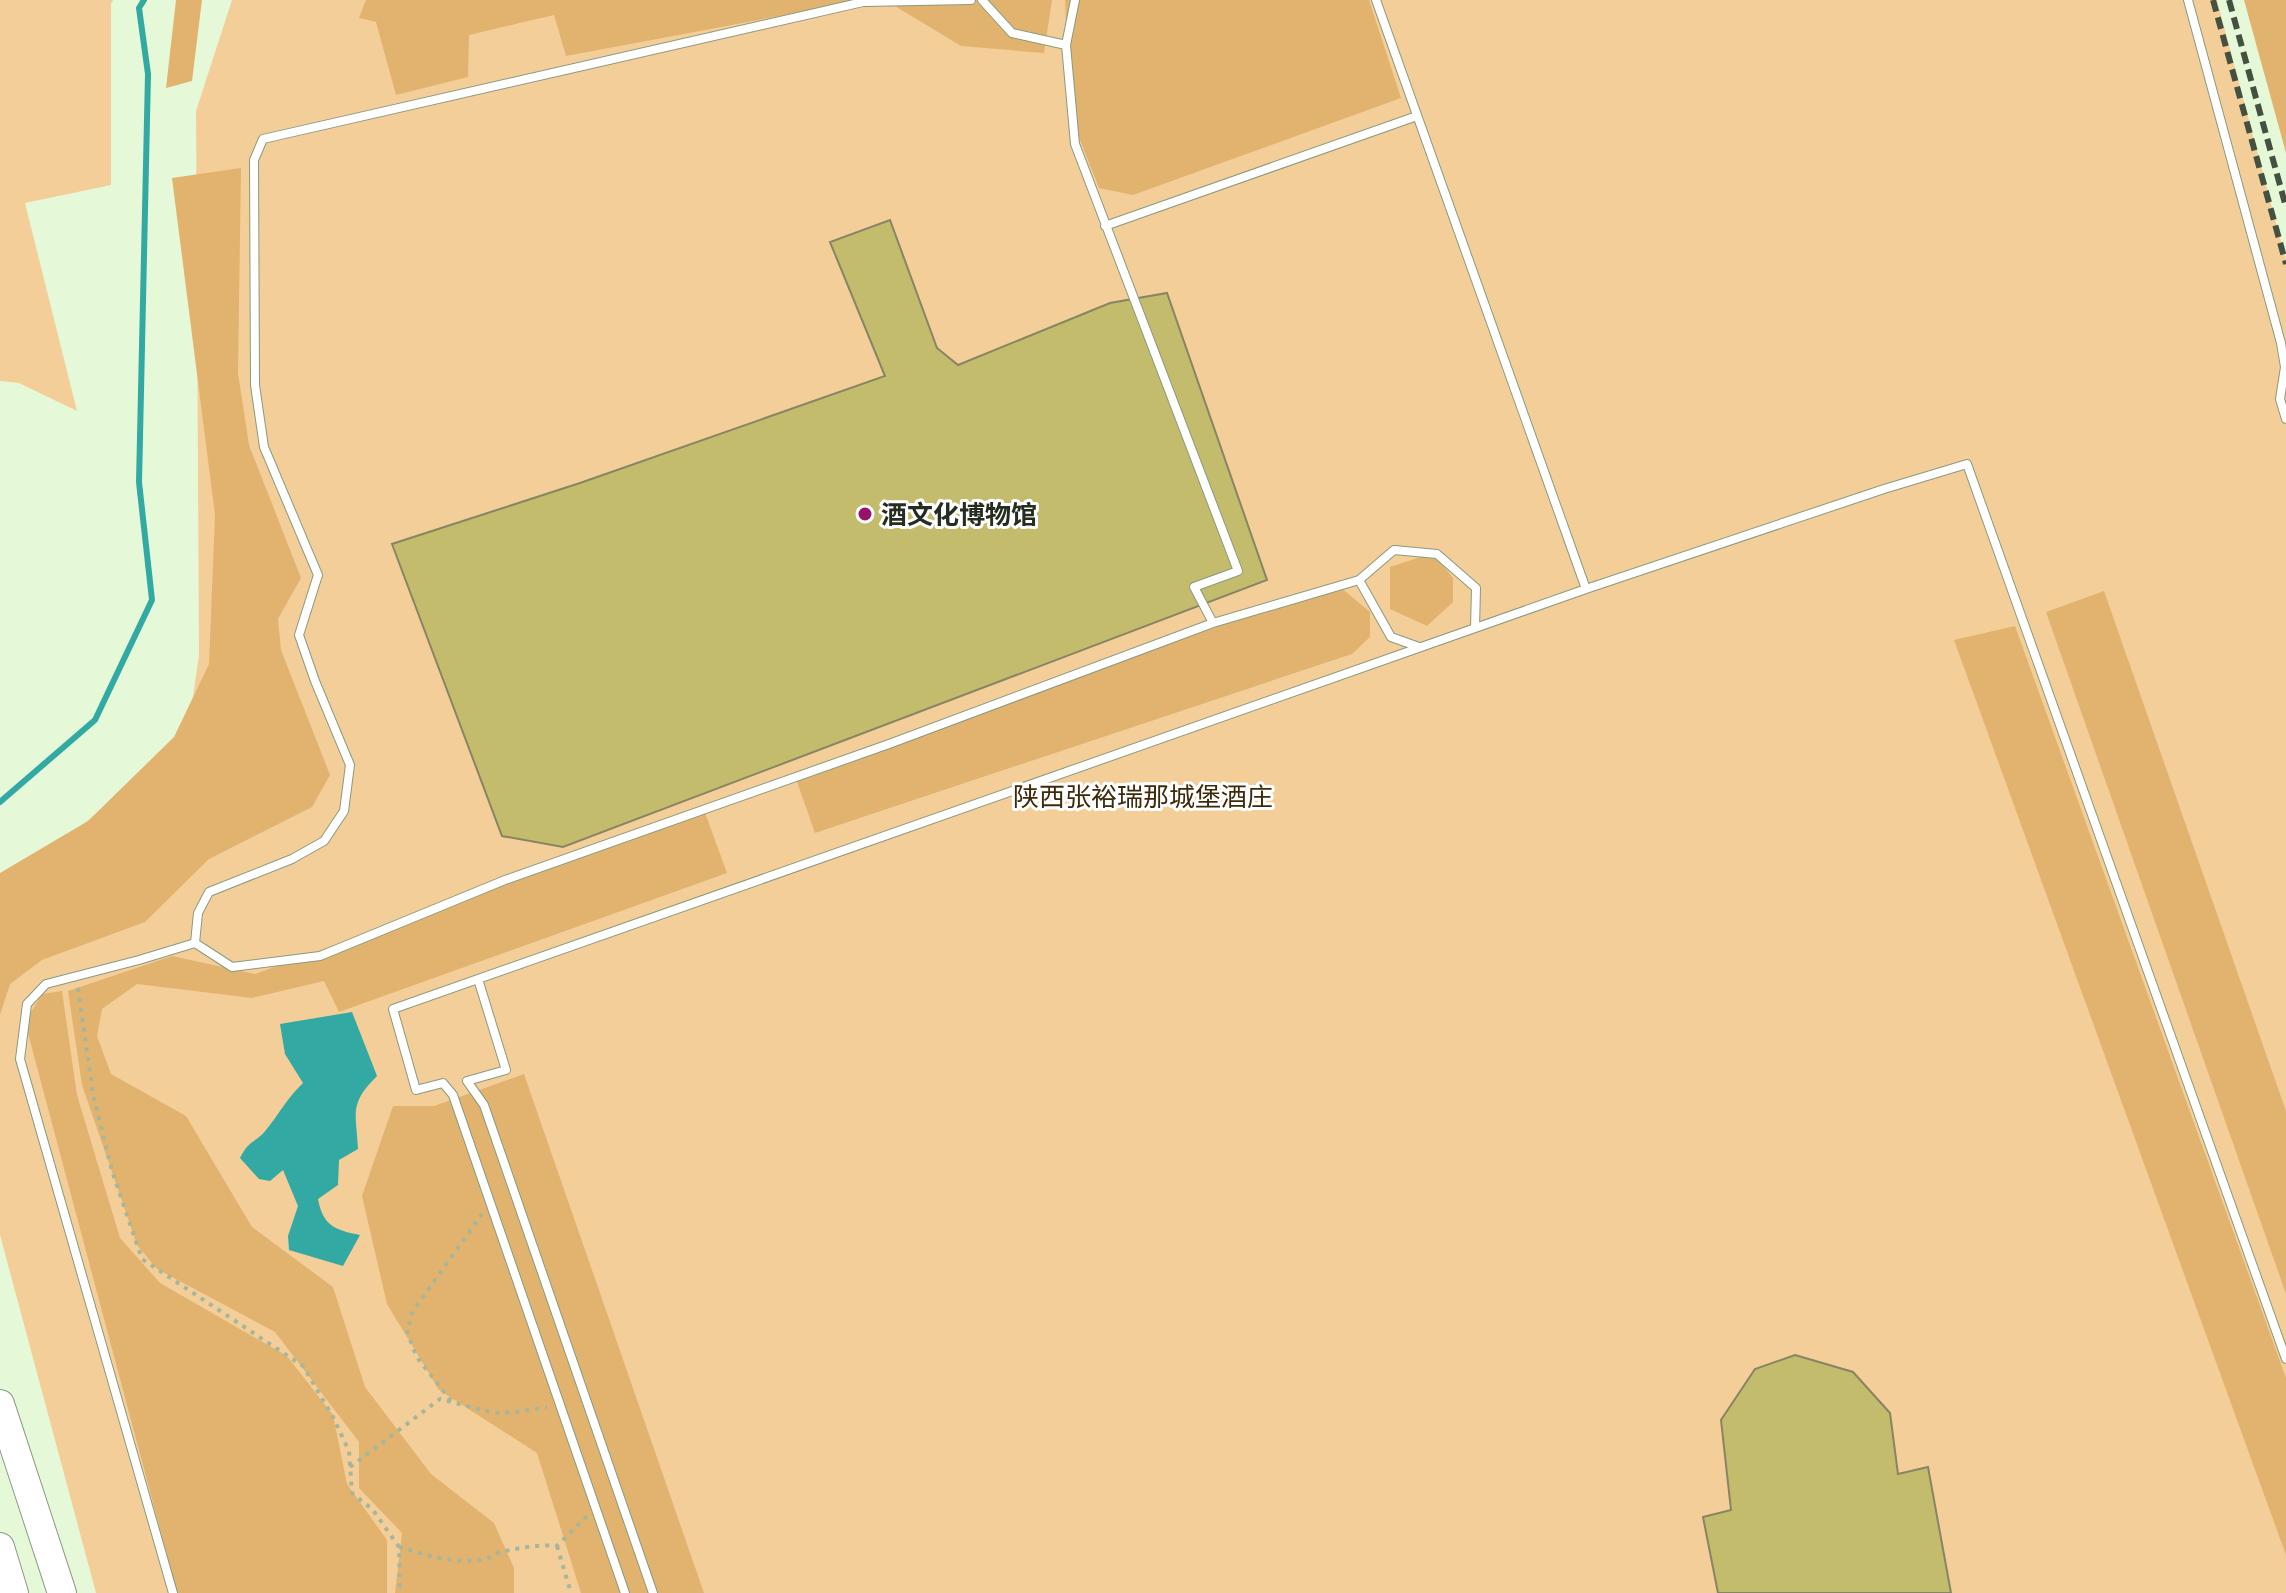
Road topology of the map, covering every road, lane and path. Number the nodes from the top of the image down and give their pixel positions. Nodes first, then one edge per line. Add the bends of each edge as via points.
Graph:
1 (971, 0) edge
2 (982, 0) edge
3 (1075, 0) edge
4 (1376, 0) edge
5 (2188, 0) edge
6 (1066, 45) junction
7 (1417, 116) junction
8 (1105, 226) junction
9 (2286, 419) edge
10 (1359, 580) junction
11 (1586, 589) junction
12 (1213, 623) junction
13 (1475, 628) junction
14 (1420, 648) junction
15 (195, 943) junction
16 (76, 977) junction
17 (478, 979) junction
18 (490, 1202) junction
19 (2286, 1359) edge
20 (451, 1401) junction
21 (0, 1404) edge
22 (561, 1405) junction
23 (350, 1467) junction
24 (596, 1507) junction
25 (557, 1546) junction
26 (0, 1547) edge
27 (399, 1547) junction
28 (14, 1593) edge
29 (62, 1593) edge
30 (173, 1593) edge
31 (400, 1593) edge
32 (571, 1593) edge
33 (625, 1593) edge
34 (653, 1593) edge

1 - 15 lane via 863,2 263,139 254,160 255,385 264,447 318,575 299,635 350,765 344,811 324,841 209,892 198,913
2 - 6 lane via 1012,33
3 - 6 lane
4 - 7 lane
5 - 9 lane via 2281,343 2285,367 2280,399
6 - 8 lane via 1075,144
7 - 8 lane
7 - 11 lane
8 - 12 lane via 1238,571 1194,587
10 - 12 lane
10 - 13 lane via 1394,550 1437,554 1476,588
10 - 14 lane via 1391,637
11 - 13 lane
11 - 19 lane via 1967,464
12 - 15 lane via 505,880 320,956 232,967
13 - 14 lane
14 - 17 lane
15 - 16 lane
16 - 23 path via 93,1094 142,1259 303,1366 344,1440
16 - 30 lane via 46,984 27,1004 20,1059
17 - 18 lane via 393,1009 416,1090 443,1083 453,1095
17 - 34 lane via 506,1070 467,1081 484,1105
18 - 20 path via 413,1311 407,1331 416,1356
18 - 22 lane
20 - 22 path via 494,1413
20 - 23 path via 440,1399
21 - 29 highway
22 - 24 lane
23 - 27 path via 352,1493 373,1510
24 - 25 path
24 - 33 lane
25 - 27 path via 497,1552 490,1559 470,1561
25 - 32 path
26 - 28 highway
27 - 31 path

